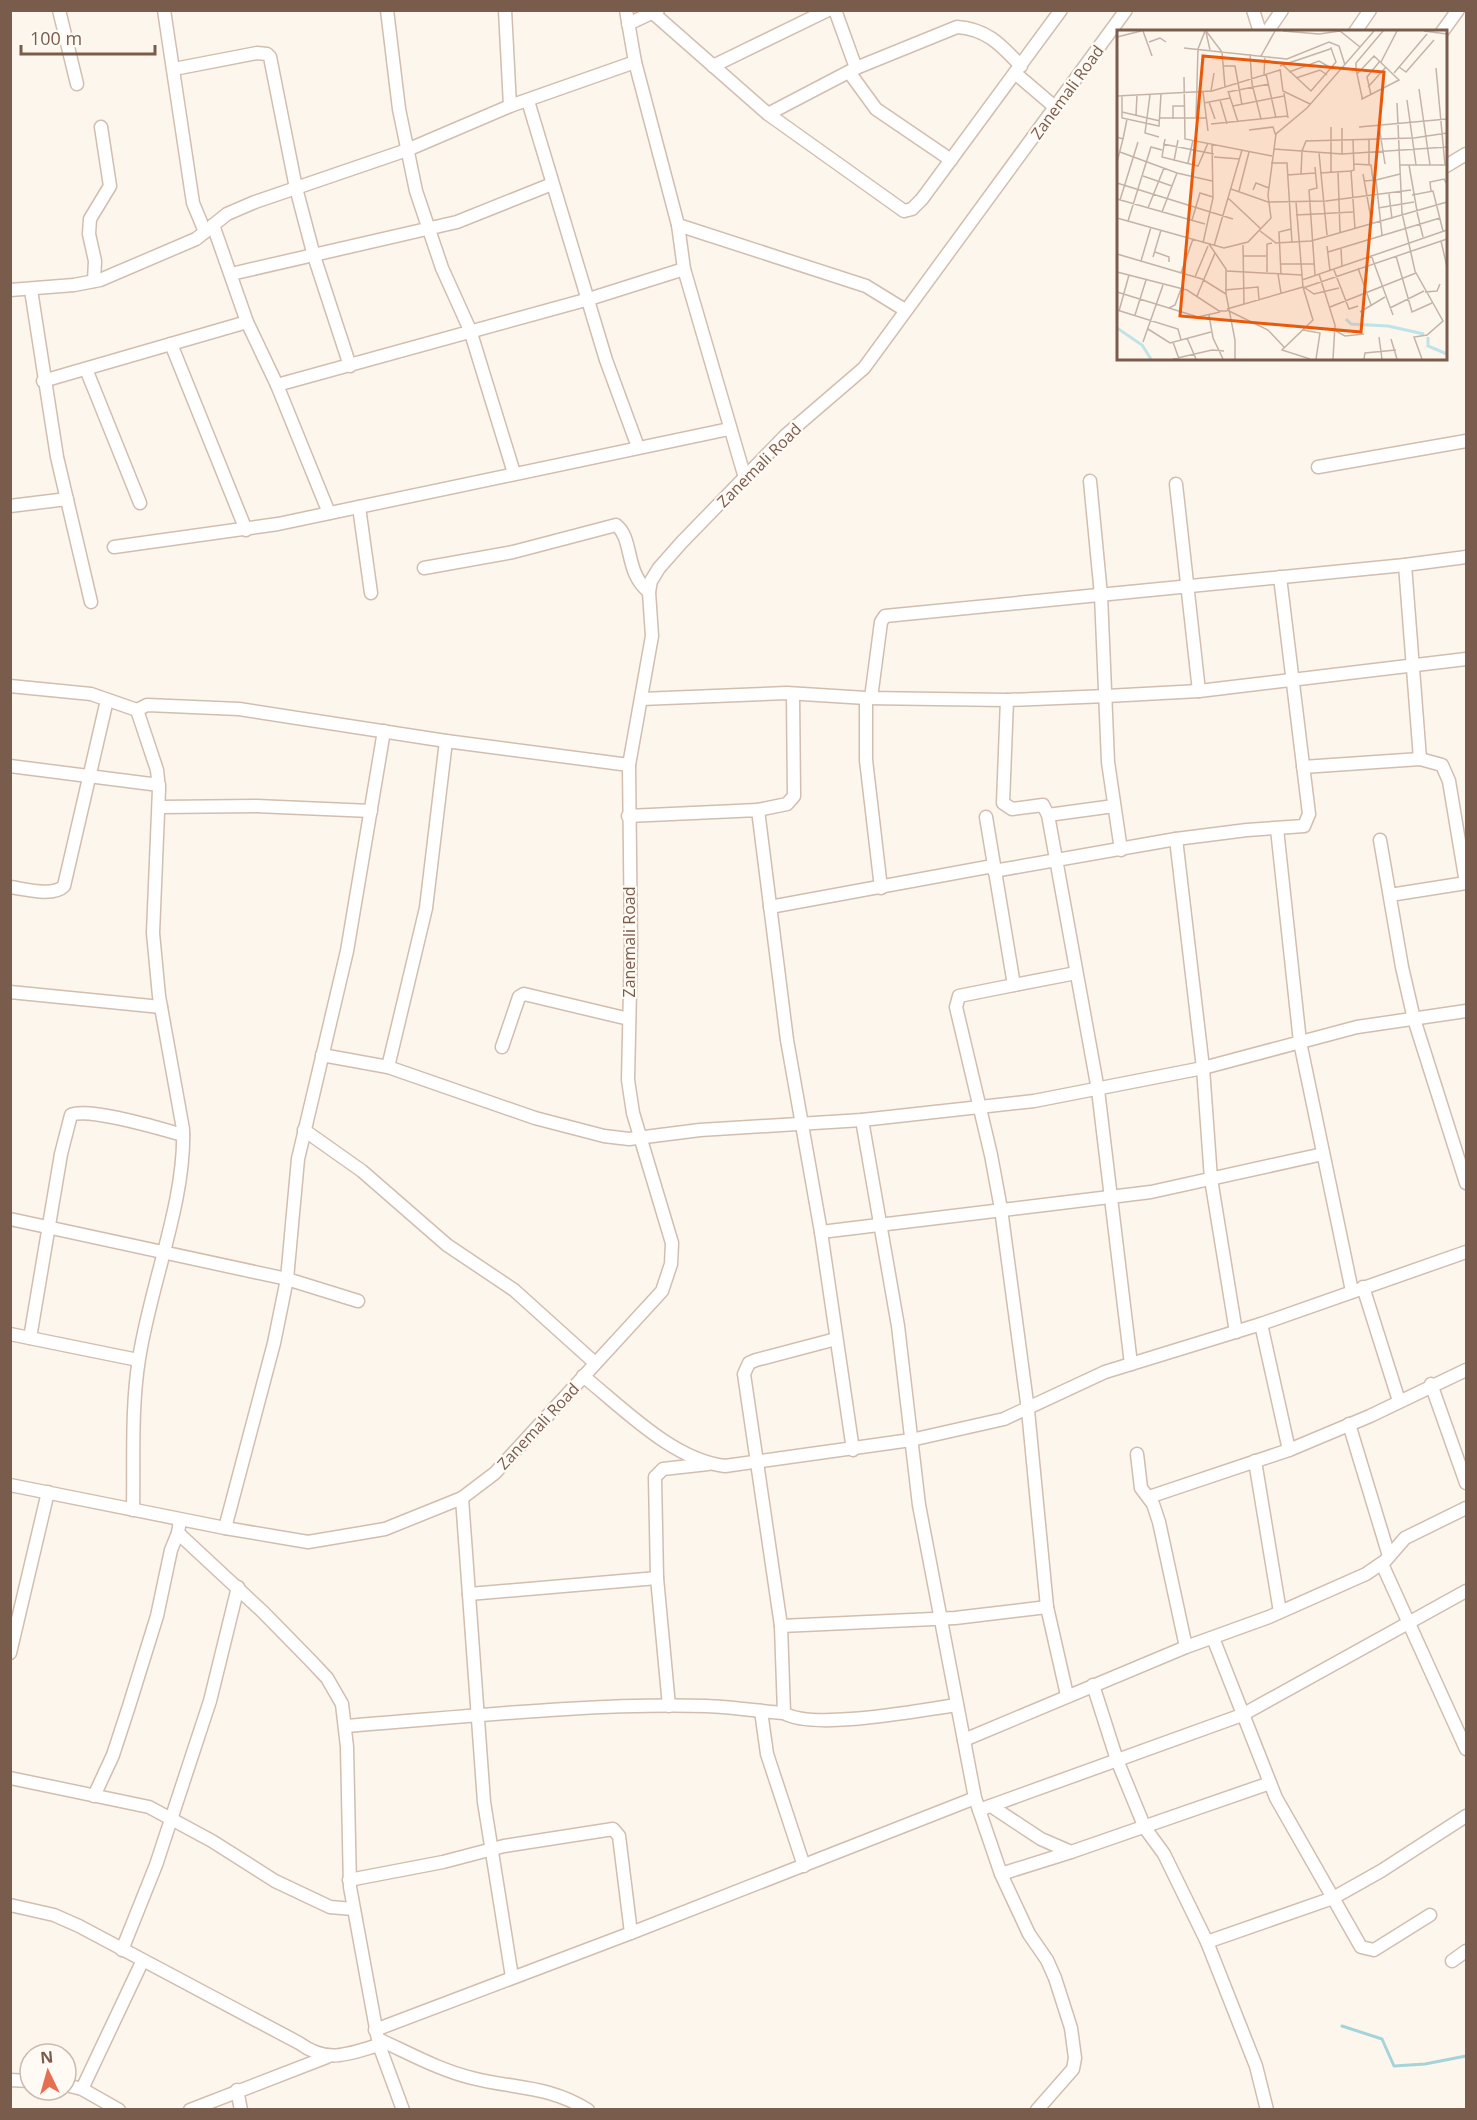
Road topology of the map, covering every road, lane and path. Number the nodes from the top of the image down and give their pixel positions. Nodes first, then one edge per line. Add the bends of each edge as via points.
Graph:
1 (59, 10) edge
2 (164, 10) edge
3 (387, 10) edge
4 (505, 10) edge
5 (626, 10) edge
6 (828, 10) edge
7 (835, 10) edge
8 (1061, 10) edge
9 (1126, 10) edge
10 (1253, 10) edge
11 (1282, 10) edge
12 (1370, 10) edge
13 (1458, 10) edge
14 (656, 12) edge
15 (628, 24) junction
16 (1259, 30) edge
17 (1269, 30) edge
18 (1356, 30) edge
19 (1443, 30) edge
20 (635, 62) junction
21 (713, 66) junction
22 (174, 69) junction
23 (1018, 69) junction
24 (852, 70) junction
25 (77, 84) dead end
26 (528, 101) junction
27 (510, 106) junction
28 (1056, 108) junction
29 (768, 114) junction
30 (101, 127) dead end
31 (407, 150) junction
32 (1467, 154) edge
33 (951, 160) junction
34 (1447, 165) edge
35 (552, 184) junction
36 (296, 188) junction
37 (678, 225) junction
38 (209, 228) junction
39 (428, 231) junction
40 (314, 256) junction
41 (684, 269) junction
42 (231, 274) junction
43 (93, 282) junction
44 (10, 290) edge
45 (31, 290) junction
46 (589, 299) junction
47 (905, 310) junction
48 (247, 322) junction
49 (470, 330) junction
50 (171, 344) junction
51 (350, 366) junction
52 (86, 369) junction
53 (43, 381) junction
54 (278, 385) junction
55 (729, 429) junction
56 (1467, 441) edge
57 (638, 447) junction
58 (1318, 467) dead end
59 (514, 472) junction
60 (744, 478) junction
61 (1090, 482) dead end
62 (1176, 484) dead end
63 (67, 499) junction
64 (140, 503) dead end
65 (10, 506) edge
66 (359, 507) junction
67 (329, 513) junction
68 (246, 530) junction
69 (114, 547) dead end
70 (1467, 557) edge
71 (1405, 566) junction
72 (424, 568) dead end
73 (1280, 577) junction
74 (1189, 586) junction
75 (649, 592) junction
76 (371, 593) dead end
77 (1101, 595) junction
78 (91, 602) dead end
79 (1467, 659) edge
80 (1413, 665) junction
81 (1292, 679) junction
82 (10, 686) edge
83 (1199, 691) junction
84 (793, 694) junction
85 (1107, 696) junction
86 (869, 698) junction
87 (641, 699) junction
88 (107, 700) junction
89 (1007, 700) junction
90 (137, 710) junction
91 (384, 731) junction
92 (446, 741) junction
93 (1420, 759) junction
94 (629, 765) junction
95 (10, 766) edge
96 (1303, 767) junction
97 (89, 777) junction
98 (159, 785) junction
99 (1114, 806) junction
100 (161, 807) junction
101 (758, 810) junction
102 (371, 811) junction
103 (1048, 815) junction
104 (628, 816) junction
105 (986, 817) dead end
106 (1278, 829) junction
107 (1176, 840) junction
108 (1380, 840) dead end
109 (1121, 850) junction
110 (1057, 860) junction
111 (994, 868) junction
112 (1466, 883) edge
113 (10, 887) edge
114 (881, 888) junction
115 (1390, 895) junction
116 (770, 907) junction
117 (1076, 973) junction
118 (1014, 985) junction
119 (10, 992) edge
120 (161, 1008) junction
121 (1467, 1011) edge
122 (629, 1019) junction
123 (1414, 1020) junction
124 (1300, 1042) junction
125 (502, 1047) dead end
126 (322, 1055) junction
127 (388, 1067) junction
128 (1203, 1068) junction
129 (1098, 1090) junction
130 (980, 1107) junction
131 (862, 1120) junction
132 (802, 1124) junction
133 (304, 1130) junction
134 (183, 1135) junction
135 (640, 1136) junction
136 (1323, 1154) junction
137 (1211, 1179) junction
138 (1467, 1183) edge
139 (1112, 1197) junction
140 (1001, 1209) junction
141 (10, 1218) edge
142 (882, 1223) junction
143 (49, 1226) junction
144 (820, 1232) junction
145 (1467, 1252) edge
146 (162, 1253) junction
147 (287, 1279) junction
148 (1358, 1289) junction
149 (358, 1301) dead end
150 (1261, 1324) junction
151 (1236, 1332) junction
152 (10, 1334) edge
153 (30, 1338) junction
154 (836, 1339) junction
155 (138, 1360) junction
156 (595, 1363) junction
157 (1131, 1364) junction
158 (1467, 1370) edge
159 (584, 1376) junction
160 (1431, 1384) junction
161 (1399, 1401) junction
162 (1028, 1410) junction
163 (1349, 1424) junction
164 (911, 1440) junction
165 (853, 1450) junction
166 (1289, 1450) junction
167 (1137, 1454) dead end
168 (758, 1461) junction
169 (1255, 1461) junction
170 (710, 1464) junction
171 (1467, 1483) edge
172 (10, 1485) edge
173 (48, 1492) junction
174 (1149, 1497) junction
175 (462, 1498) junction
176 (1467, 1508) edge
177 (133, 1510) junction
178 (180, 1520) junction
179 (225, 1528) junction
180 (178, 1533) junction
181 (1386, 1560) junction
182 (657, 1578) junction
183 (238, 1587) junction
184 (1467, 1591) edge
185 (469, 1594) junction
186 (1047, 1607) junction
187 (1280, 1612) junction
188 (941, 1619) junction
189 (1410, 1621) junction
190 (781, 1626) junction
191 (1214, 1638) junction
192 (1186, 1647) junction
193 (10, 1653) edge
194 (1093, 1685) junction
195 (1067, 1695) junction
196 (957, 1705) junction
197 (669, 1706) junction
198 (762, 1711) junction
199 (784, 1713) junction
200 (1242, 1715) junction
201 (476, 1716) junction
202 (346, 1726) junction
203 (964, 1740) junction
204 (1467, 1749) edge
205 (1117, 1760) junction
206 (10, 1778) edge
207 (1270, 1783) junction
208 (94, 1796) junction
209 (981, 1805) junction
210 (1467, 1816) edge
211 (172, 1818) junction
212 (1145, 1828) junction
213 (491, 1850) junction
214 (1071, 1851) junction
215 (804, 1866) junction
216 (1001, 1874) junction
217 (349, 1880) junction
218 (1333, 1898) junction
219 (10, 1905) edge
220 (353, 1909) junction
221 (1430, 1915) dead end
222 (631, 1934) junction
223 (1207, 1942) junction
224 (122, 1950) junction
225 (1467, 1951) edge
226 (1452, 1961) dead end
227 (142, 1962) junction
228 (512, 1977) junction
229 (377, 2038) junction
230 (327, 2057) junction
231 (78, 2087) edge
232 (82, 2088) junction
233 (237, 2090) junction
234 (119, 2109) edge
235 (190, 2109) edge
236 (241, 2109) edge
237 (402, 2109) edge
238 (588, 2109) edge
239 (1037, 2109) edge
240 (1267, 2109) edge

1 - 25 street
2 - 22 street
3 - 31 street
4 - 27 street
5 - 15 street
6 - 21 street
7 - 24 street
8 - 23 street
9 - 28 street, Zanemali Road
10 - 16 street
11 - 17 street
12 - 18 street
13 - 19 street
14 - 15 street
14 - 21 street
15 - 20 street
20 - 26 street
20 - 37 street
21 - 29 street
22 - 36 street via 267,54 272,62
22 - 38 street via 193,203
23 - 24 street via 994,38 972,28 957,27
23 - 28 street
23 - 33 street
24 - 29 street
24 - 33 street via 876,109
26 - 27 street
26 - 35 street
27 - 31 street
28 - 47 street, Zanemali Road
29 - 33 street via 904,211 917,206
30 - 43 street via 110,186 90,219
31 - 36 street
31 - 39 street
32 - 34 street
35 - 39 street via 480,215
35 - 46 street
36 - 38 street via 227,214
36 - 40 street
37 - 41 street
37 - 47 street via 866,286
38 - 42 street
38 - 43 street via 196,239
39 - 40 street
39 - 49 street
40 - 42 street
40 - 51 street
41 - 46 street
41 - 55 street
42 - 48 street
43 - 45 street
44 - 45 street
45 - 53 street
46 - 49 street
46 - 57 street
47 - 60 street, Zanemali Road via 864,368 786,435
48 - 50 street
48 - 54 street
49 - 51 street
49 - 59 street
50 - 52 street
50 - 68 street
51 - 54 street
52 - 53 street
52 - 64 street
53 - 63 street
54 - 67 street
55 - 57 street
55 - 60 street
56 - 58 street
57 - 59 street
59 - 66 street
60 - 75 street, Zanemali Road via 659,568
61 - 77 street
62 - 74 street
63 - 65 street
63 - 78 street
66 - 67 street
66 - 76 street
67 - 68 street
68 - 69 street
70 - 71 street
71 - 73 street
71 - 80 street
72 - 75 street via 513,552 616,525 624,537 635,576
73 - 74 street
73 - 81 street
74 - 77 street
74 - 83 street
75 - 87 street, Zanemali Road via 652,636
77 - 85 street
77 - 86 street via 885,616
79 - 80 street
80 - 81 street
80 - 93 street
81 - 83 street
81 - 96 street
82 - 88 street via 53,688
83 - 85 street
84 - 86 street
84 - 87 street
84 - 101 street via 794,796 788,804
85 - 89 street
85 - 99 street via 1108,762
86 - 89 street
86 - 114 street via 866,760
87 - 94 street, Zanemali Road
88 - 90 street
88 - 97 street
89 - 103 street via 1003,803 1012,809 1043,805
90 - 91 street via 147,705 239,709
90 - 98 street
91 - 92 street
91 - 102 street
92 - 94 street
92 - 127 street via 426,909
93 - 96 street
93 - 112 street via 1434,761 1447,771
94 - 104 street, Zanemali Road
95 - 97 street
96 - 106 street via 1309,814 1306,823 1300,828
97 - 98 street
97 - 113 street via 64,886 61,890 39,891
98 - 100 street
99 - 103 street
99 - 109 street
100 - 102 street
100 - 120 street via 153,933
101 - 104 street
101 - 116 street
102 - 126 street via 347,951
103 - 110 street
104 - 122 street, Zanemali Road
105 - 111 street
106 - 107 street
106 - 124 street
107 - 109 street
107 - 128 street
108 - 115 street
109 - 110 street
110 - 111 street
110 - 117 street
111 - 114 street
111 - 118 street
112 - 115 street
114 - 116 street
115 - 123 street
116 - 132 street
117 - 118 street
117 - 129 street
118 - 130 street via 959,996 956,1001
119 - 120 street
120 - 134 street
121 - 123 street
122 - 125 street via 524,994 519,997
122 - 135 street, Zanemali Road via 628,1080
123 - 124 street
123 - 138 street
124 - 128 street
124 - 136 street
126 - 127 street
126 - 133 street
127 - 135 street via 535,1118 618,1139
128 - 129 street
128 - 137 street
129 - 130 street
129 - 139 street
130 - 131 street
130 - 140 street
131 - 132 street
131 - 142 street
132 - 135 street
132 - 144 street
133 - 147 street
133 - 156 street via 362,1171 447,1245 514,1290
134 - 143 street via 93,1114 71,1115
134 - 146 street via 176,1197
135 - 156 street, Zanemali Road via 672,1244 670,1264 662,1291
136 - 137 street
136 - 148 street
137 - 139 street
137 - 151 street
139 - 140 street
139 - 157 street
140 - 142 street
140 - 162 street
141 - 143 street
142 - 144 street
142 - 164 street
143 - 146 street
143 - 153 street
144 - 154 street
145 - 148 street
146 - 147 street
146 - 155 street
147 - 149 street
147 - 179 street
148 - 150 street
148 - 161 street
150 - 151 street
150 - 166 street
151 - 157 street
152 - 153 street
153 - 155 street
154 - 165 street
154 - 168 street via 756,1359 746,1367
155 - 177 street
156 - 159 street, Zanemali Road
157 - 162 street via 1080,1382
158 - 160 street
159 - 170 street via 680,1451
159 - 175 street, Zanemali Road via 495,1473
160 - 161 street
160 - 171 street
161 - 163 street
162 - 164 street
162 - 186 street
163 - 166 street
163 - 181 street
164 - 165 street
164 - 188 street
165 - 168 street
166 - 169 street
167 - 174 street via 1142,1488
168 - 170 street
168 - 190 street
169 - 174 street
169 - 187 street
170 - 182 street via 657,1473
172 - 173 street, Zanemali Road
173 - 177 street, Zanemali Road
173 - 193 street
174 - 192 street via 1167,1556
175 - 179 street, Zanemali Road via 385,1529 309,1542
175 - 185 street
176 - 181 street via 1418,1529 1400,1541
177 - 178 street, Zanemali Road
178 - 179 street, Zanemali Road
178 - 180 street
180 - 183 street
180 - 208 street via 129,1706
181 - 187 street via 1366,1574
181 - 189 street
182 - 185 street
182 - 197 street
183 - 202 street via 327,1678 342,1704
183 - 211 street via 210,1701
184 - 189 street
185 - 201 street
186 - 188 street
186 - 195 street
187 - 191 street
188 - 190 street
188 - 196 street
189 - 200 street
189 - 204 street
190 - 199 street
191 - 192 street
191 - 200 street
192 - 194 street
194 - 195 street
194 - 205 street
195 - 203 street
196 - 199 street via 837,1719 794,1719
196 - 203 street
197 - 198 street
197 - 201 street
198 - 199 street
198 - 215 street via 772,1773
200 - 205 street
200 - 207 street
201 - 202 street
201 - 213 street
202 - 217 street
203 - 209 street
205 - 209 street
205 - 212 street
206 - 208 street
207 - 212 street
207 - 218 street
208 - 211 street via 149,1807
209 - 214 street
209 - 215 street
209 - 216 street
210 - 218 street
211 - 220 street via 275,1881 330,1907
211 - 224 street
212 - 214 street
212 - 223 street via 1169,1862
213 - 217 street
213 - 222 street via 608,1829 617,1831
213 - 228 street
214 - 216 street
215 - 222 street
216 - 239 street via 1055,1978 1074,2049 1073,2069
217 - 220 street
218 - 221 street via 1365,1950 1377,1948
218 - 223 street
219 - 224 street via 54,1915
220 - 229 street
222 - 228 street
223 - 240 street via 1256,2066
224 - 227 street
225 - 226 street
227 - 230 street
227 - 232 street
228 - 229 street
229 - 230 street
229 - 237 street
229 - 238 street via 457,2074 545,2090
230 - 233 street
231 - 232 street
232 - 234 street
233 - 235 street
233 - 236 street

